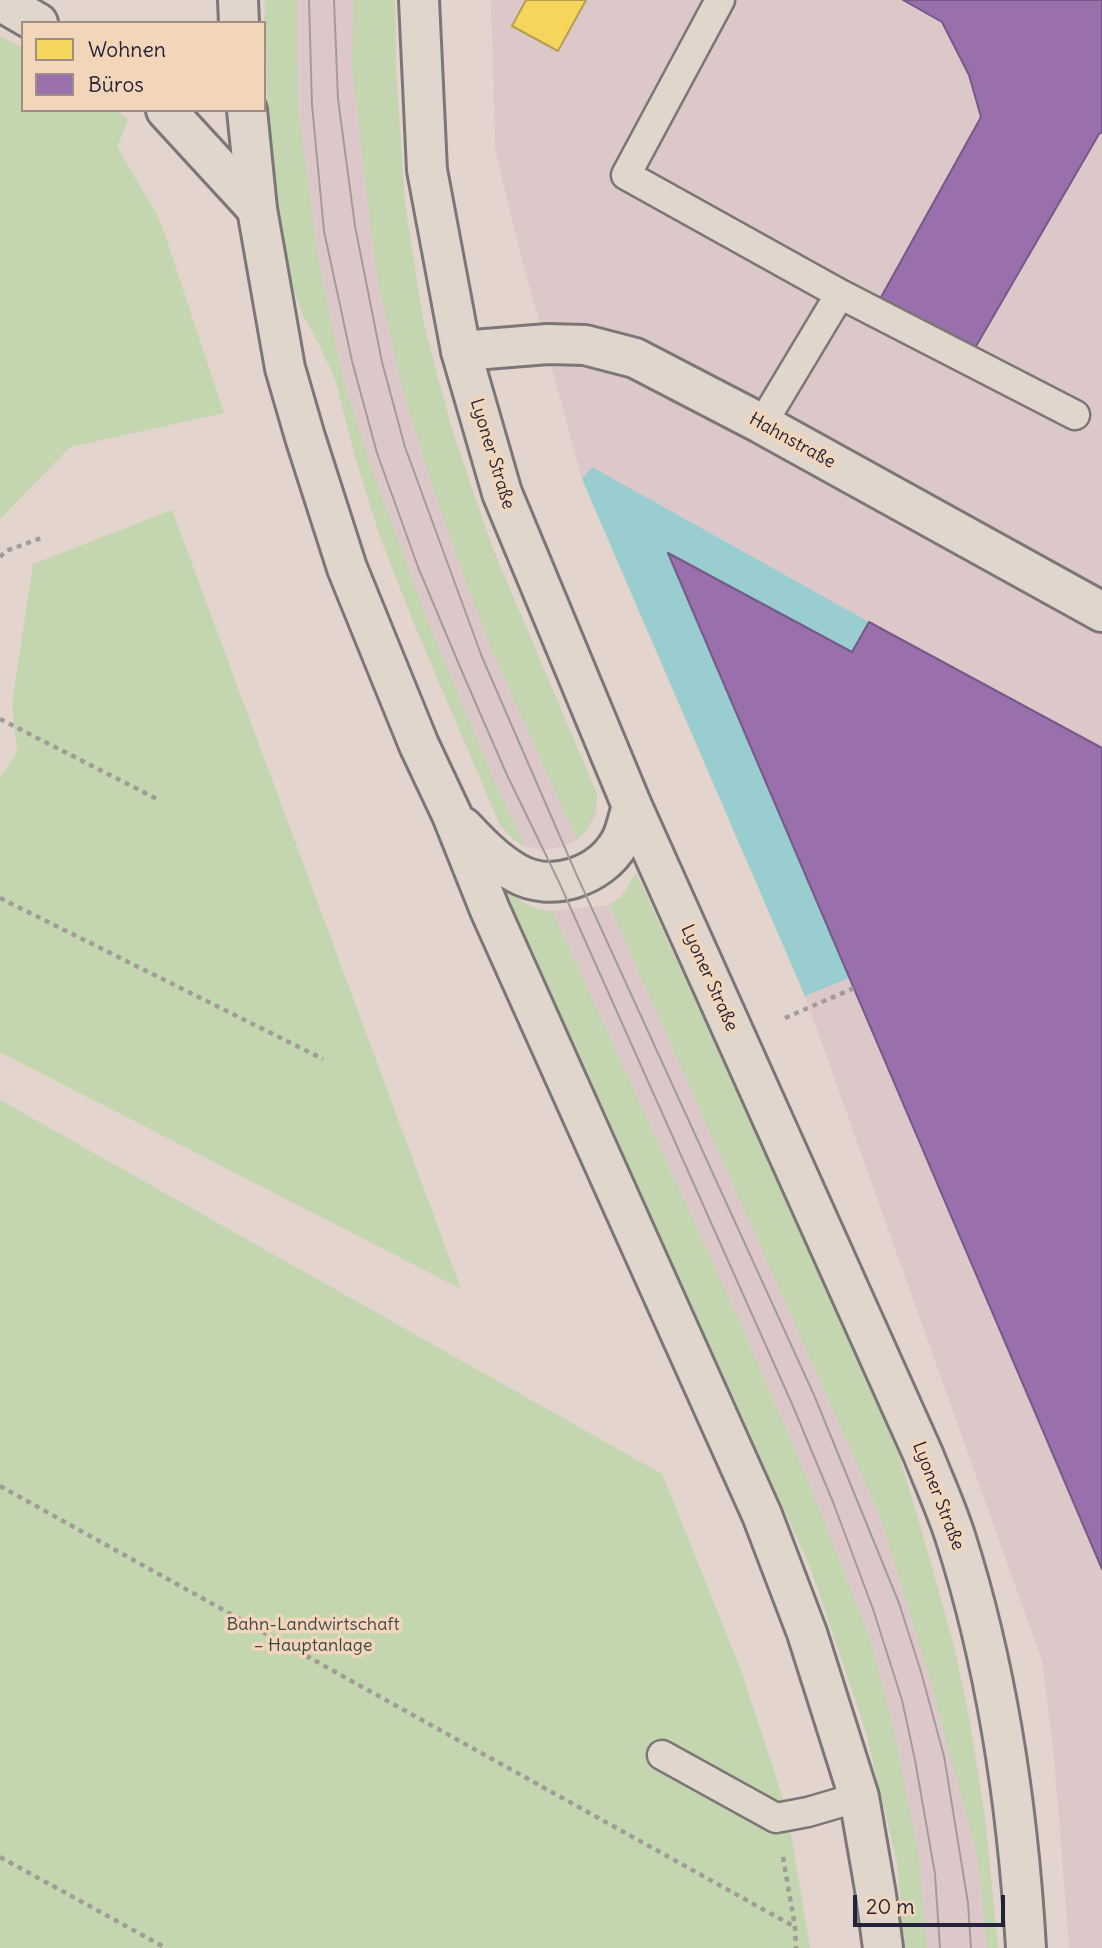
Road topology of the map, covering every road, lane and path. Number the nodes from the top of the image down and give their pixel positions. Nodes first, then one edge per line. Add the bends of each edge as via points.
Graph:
1 (238, 0) edge
2 (419, 0) edge
3 (720, 0) edge
4 (0, 1) edge
5 (35, 21) edge
6 (239, 21) edge
7 (168, 112) edge
8 (247, 112) edge
9 (257, 209) junction
10 (840, 295) junction
11 (461, 351) junction
12 (1075, 415) dead end
13 (762, 424) junction
14 (41, 538) dead end
15 (0, 557) edge
16 (1102, 612) edge
17 (0, 719) edge
18 (159, 800) dead end
19 (632, 806) junction
20 (452, 815) junction
21 (0, 898) edge
22 (854, 988) dead end
23 (785, 1018) dead end
24 (323, 1059) dead end
25 (0, 1486) edge
26 (662, 1755) dead end
27 (859, 1797) junction
28 (776, 1818) junction
29 (0, 1857) edge
30 (795, 1927) junction
31 (166, 1948) edge
32 (796, 1948) edge
33 (883, 1948) edge
34 (1026, 1948) edge

1 - 6 main road
2 - 11 main road, Lyoner Straße via 427,170
3 - 10 lane via 626,175
4 - 5 main road
7 - 9 main road
8 - 9 main road
9 - 20 main road via 285,368 347,568
10 - 12 lane
10 - 13 lane
11 - 13 main road, Hahnstraße via 548,344 585,345 618,353
11 - 19 main road, Lyoner Straße via 502,493
13 - 16 main road, Hahnstraße
14 - 15 path
17 - 18 path
19 - 20 main road via 620,842 606,861 578,878 539,883 493,858
19 - 34 main road, Lyoner Straße via 923,1454 955,1536 999,1711 1016,1821
20 - 27 main road via 490,910 762,1515 807,1633
21 - 24 path
22 - 23 path
25 - 30 path
26 - 28 lane
27 - 28 lane
27 - 33 main road
28 - 30 path
29 - 31 path
30 - 32 path

